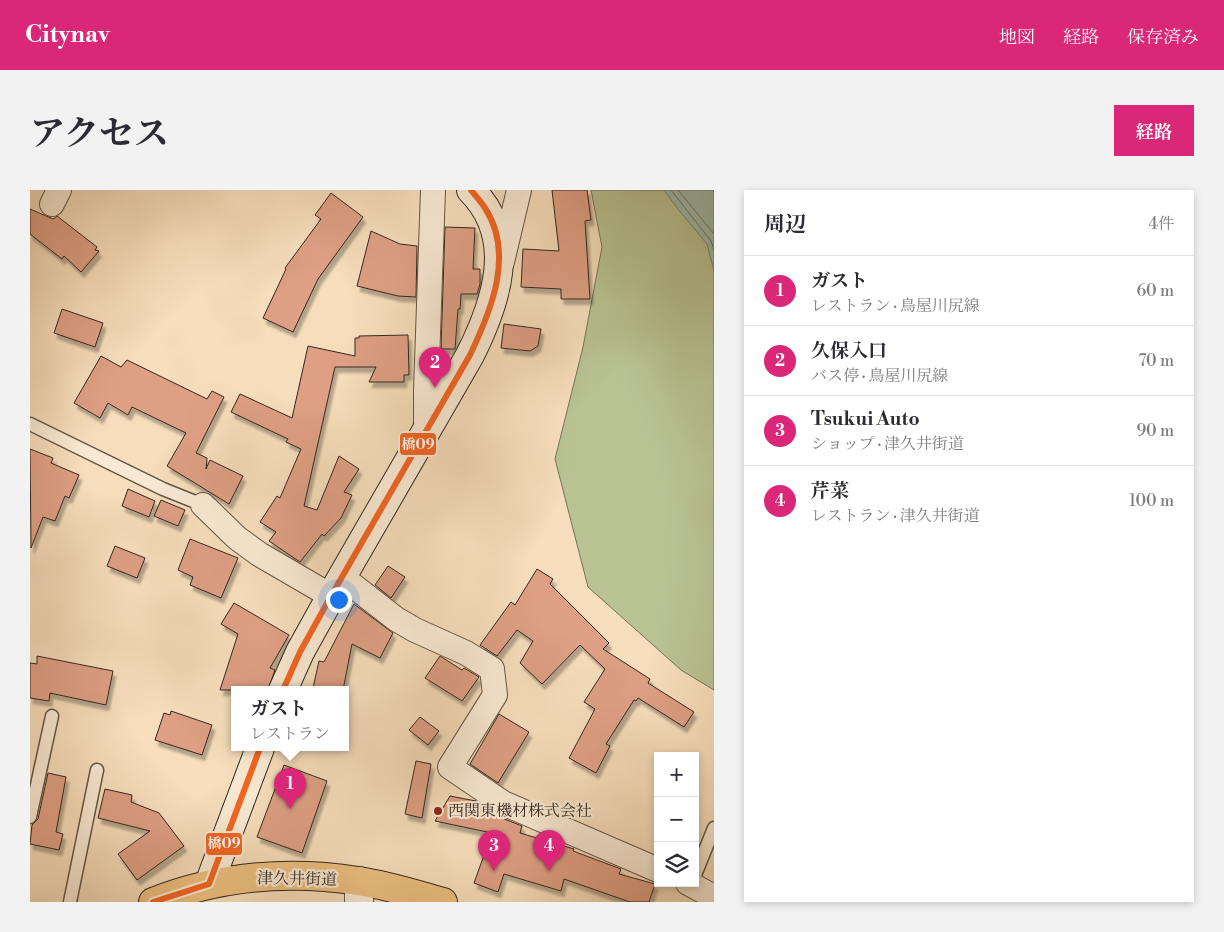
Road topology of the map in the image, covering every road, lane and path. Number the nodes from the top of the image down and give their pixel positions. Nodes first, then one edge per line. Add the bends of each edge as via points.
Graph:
1 (433, 190) edge
2 (471, 190) edge
3 (519, 190) edge
4 (498, 281) junction
5 (30, 424) edge
6 (426, 431) junction
7 (202, 505) joint
8 (336, 586) junction
9 (285, 686) edge
10 (52, 716) dead end
11 (259, 751) edge
12 (98, 770) dead end
13 (30, 817) edge
14 (714, 828) edge
15 (699, 863) edge
16 (654, 868) edge
17 (209, 884) junction
18 (699, 887) edge
19 (359, 892) edge
20 (714, 897) edge
21 (70, 902) edge
22 (152, 902) edge
23 (443, 902) edge

1 - 6 street
2 - 4 main road via 485,209 492,226 499,254
3 - 4 street
4 - 6 main road via 479,337
5 - 7 lane
6 - 8 main road
7 - 8 street via 259,554
8 - 9 main road
8 - 16 street via 492,669 495,695 450,766 504,803
10 - 13 lane
11 - 17 main road
12 - 21 lane
14 - 15 lane
17 - 19 highway, 津久井街道 via 252,877 306,876
17 - 22 highway, 津久井街道
18 - 20 street
19 - 23 highway, 津久井街道

